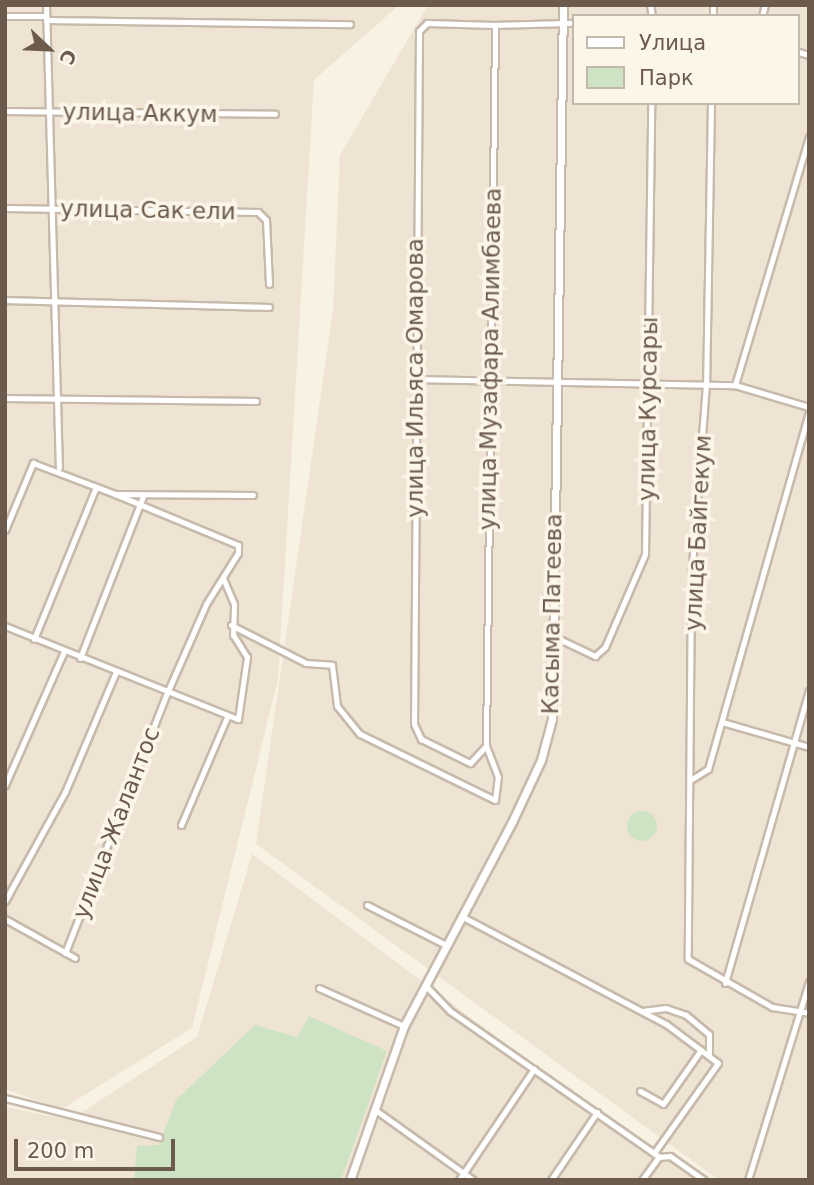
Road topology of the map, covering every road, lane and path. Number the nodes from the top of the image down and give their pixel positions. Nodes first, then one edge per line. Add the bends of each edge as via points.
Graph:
1 (46, 5) edge
2 (563, 5) edge
3 (5, 16) edge
4 (46, 18) junction
5 (564, 22) junction
6 (572, 23) edge
7 (350, 24) dead end
8 (495, 25) junction
9 (651, 105) edge
10 (711, 105) edge
11 (5, 111) edge
12 (50, 112) junction
13 (275, 114) dead end
14 (809, 137) edge
15 (5, 208) edge
16 (51, 209) junction
17 (270, 284) dead end
18 (5, 300) edge
19 (51, 301) junction
20 (269, 307) dead end
21 (412, 379) junction
22 (488, 380) junction
23 (649, 383) junction
24 (554, 384) junction
25 (706, 384) junction
26 (735, 385) junction
27 (53, 396) junction
28 (5, 398) edge
29 (256, 401) dead end
30 (809, 407) edge
31 (809, 413) edge
32 (59, 468) junction
33 (96, 487) junction
34 (115, 494) junction
35 (144, 494) junction
36 (253, 495) dead end
37 (140, 508) junction
38 (5, 530) edge
39 (223, 578) junction
40 (231, 625) junction
41 (5, 626) edge
42 (553, 636) junction
43 (34, 639) junction
44 (64, 651) junction
45 (80, 658) junction
46 (116, 672) junction
47 (809, 691) edge
48 (167, 693) junction
49 (227, 717) junction
50 (722, 722) junction
51 (794, 743) junction
52 (486, 746) junction
53 (809, 747) edge
54 (479, 760) joint
55 (692, 779) junction
56 (5, 785) edge
57 (181, 825) dead end
58 (5, 901) edge
59 (367, 905) dead end
60 (461, 916) junction
61 (5, 919) edge
62 (446, 945) junction
63 (65, 953) junction
64 (75, 958) dead end
65 (809, 982) edge
66 (725, 983) junction
67 (425, 985) junction
68 (319, 988) dead end
69 (642, 1011) junction
70 (800, 1011) junction
71 (809, 1013) edge
72 (404, 1026) junction
73 (701, 1050) junction
74 (709, 1056) junction
75 (534, 1069) junction
76 (640, 1091) dead end
77 (5, 1098) edge
78 (374, 1109) junction
79 (597, 1112) junction
80 (159, 1137) dead end
81 (656, 1155) junction
82 (464, 1173) junction
83 (350, 1180) edge
84 (459, 1180) edge
85 (473, 1180) edge
86 (551, 1180) edge
87 (642, 1180) edge
88 (704, 1180) edge
89 (748, 1180) edge

1 - 4 street
2 - 5 main road, Касыма Патеева
3 - 4 street
4 - 7 street
4 - 12 street
5 - 6 street
5 - 8 street
5 - 24 main road, Касыма Патеева
8 - 21 street, улица Ильяса Омарова via 427,23 419,31
8 - 22 street, улица Музафара Алимбаева
9 - 23 street, улица Курсары
10 - 25 street, улица Байгекум
11 - 12 street, улица Аккум
12 - 13 street, улица Аккум
12 - 16 street
14 - 26 street
15 - 16 street, улица Сак ели
16 - 17 street, улица Сак ели via 258,212 266,220
16 - 19 street
18 - 19 street
19 - 20 street
19 - 27 street
21 - 22 street
21 - 54 street, улица Ильяса Омарова via 414,724 433,746 470,763
22 - 24 street
22 - 52 street, улица Музафара Алимбаева
23 - 24 street
23 - 25 street
23 - 42 street, улица Курсары via 645,554 605,647 595,656
24 - 42 main road, Касыма Патеева
25 - 26 street
25 - 55 street, улица Байгекум via 691,581
26 - 30 street
27 - 28 street
27 - 29 street
27 - 32 street
31 - 50 street
32 - 33 street
32 - 38 street via 33,463
33 - 34 street
33 - 43 street
34 - 35 street
34 - 37 street
35 - 36 street
35 - 37 street
37 - 39 street, улица Жалантос via 238,545
37 - 45 street
39 - 40 street via 234,604
39 - 48 street, улица Жалантос
40 - 49 street via 247,657 243,713
40 - 52 street via 306,663 332,665 337,706 360,734 495,800 498,777
41 - 43 street
42 - 60 main road, Касыма Патеева via 552,719 541,760
43 - 44 street
44 - 45 street
44 - 56 street
45 - 46 street
46 - 48 street
46 - 58 street via 65,792
47 - 51 street
48 - 49 street
48 - 63 street, улица Жалантос
49 - 57 street
50 - 51 street
50 - 55 street via 708,769
51 - 53 street
51 - 66 street
52 - 54 street, улица Музафара Алимбаева
55 - 66 street, улица Байгекум via 688,959
59 - 62 street
60 - 62 main road, Касыма Патеева
60 - 69 street
61 - 63 street
62 - 67 main road, Касыма Патеева
63 - 64 street
65 - 70 street
66 - 70 street via 772,1007
67 - 72 main road, Касыма Патеева
67 - 75 street via 450,1012
68 - 72 street
69 - 73 street
69 - 74 street via 666,1008 686,1015 709,1034
70 - 71 street
70 - 89 street
72 - 78 main road, Касыма Патеева
73 - 74 street
73 - 76 street via 663,1104
74 - 81 street via 718,1063 717,1073
75 - 79 street
75 - 82 street
77 - 80 street
78 - 82 street
78 - 83 main road, Касыма Патеева
79 - 81 street
79 - 86 street
81 - 87 street
81 - 88 street via 670,1156
82 - 84 street
82 - 85 street

